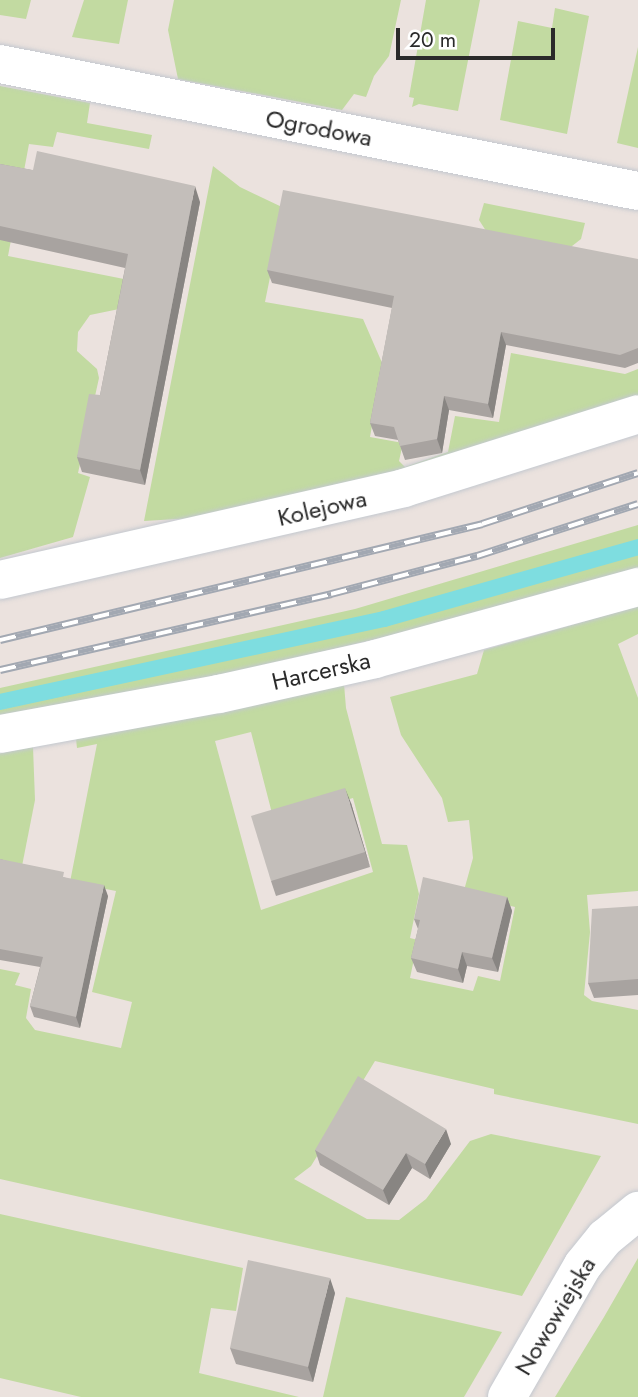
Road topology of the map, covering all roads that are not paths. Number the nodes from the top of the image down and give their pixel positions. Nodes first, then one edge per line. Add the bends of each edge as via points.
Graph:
1 (0, 64) edge
2 (638, 191) edge
3 (638, 414) edge
4 (0, 580) edge
5 (638, 587) edge
6 (0, 734) edge
7 (638, 1211) edge
8 (507, 1397) edge

1 - 2 street, Ogrodowa
3 - 4 street, Kolejowa via 404,488
5 - 6 street, Harcerska via 375,659 219,694
7 - 8 street, Nowowiejska via 605,1238 583,1265

